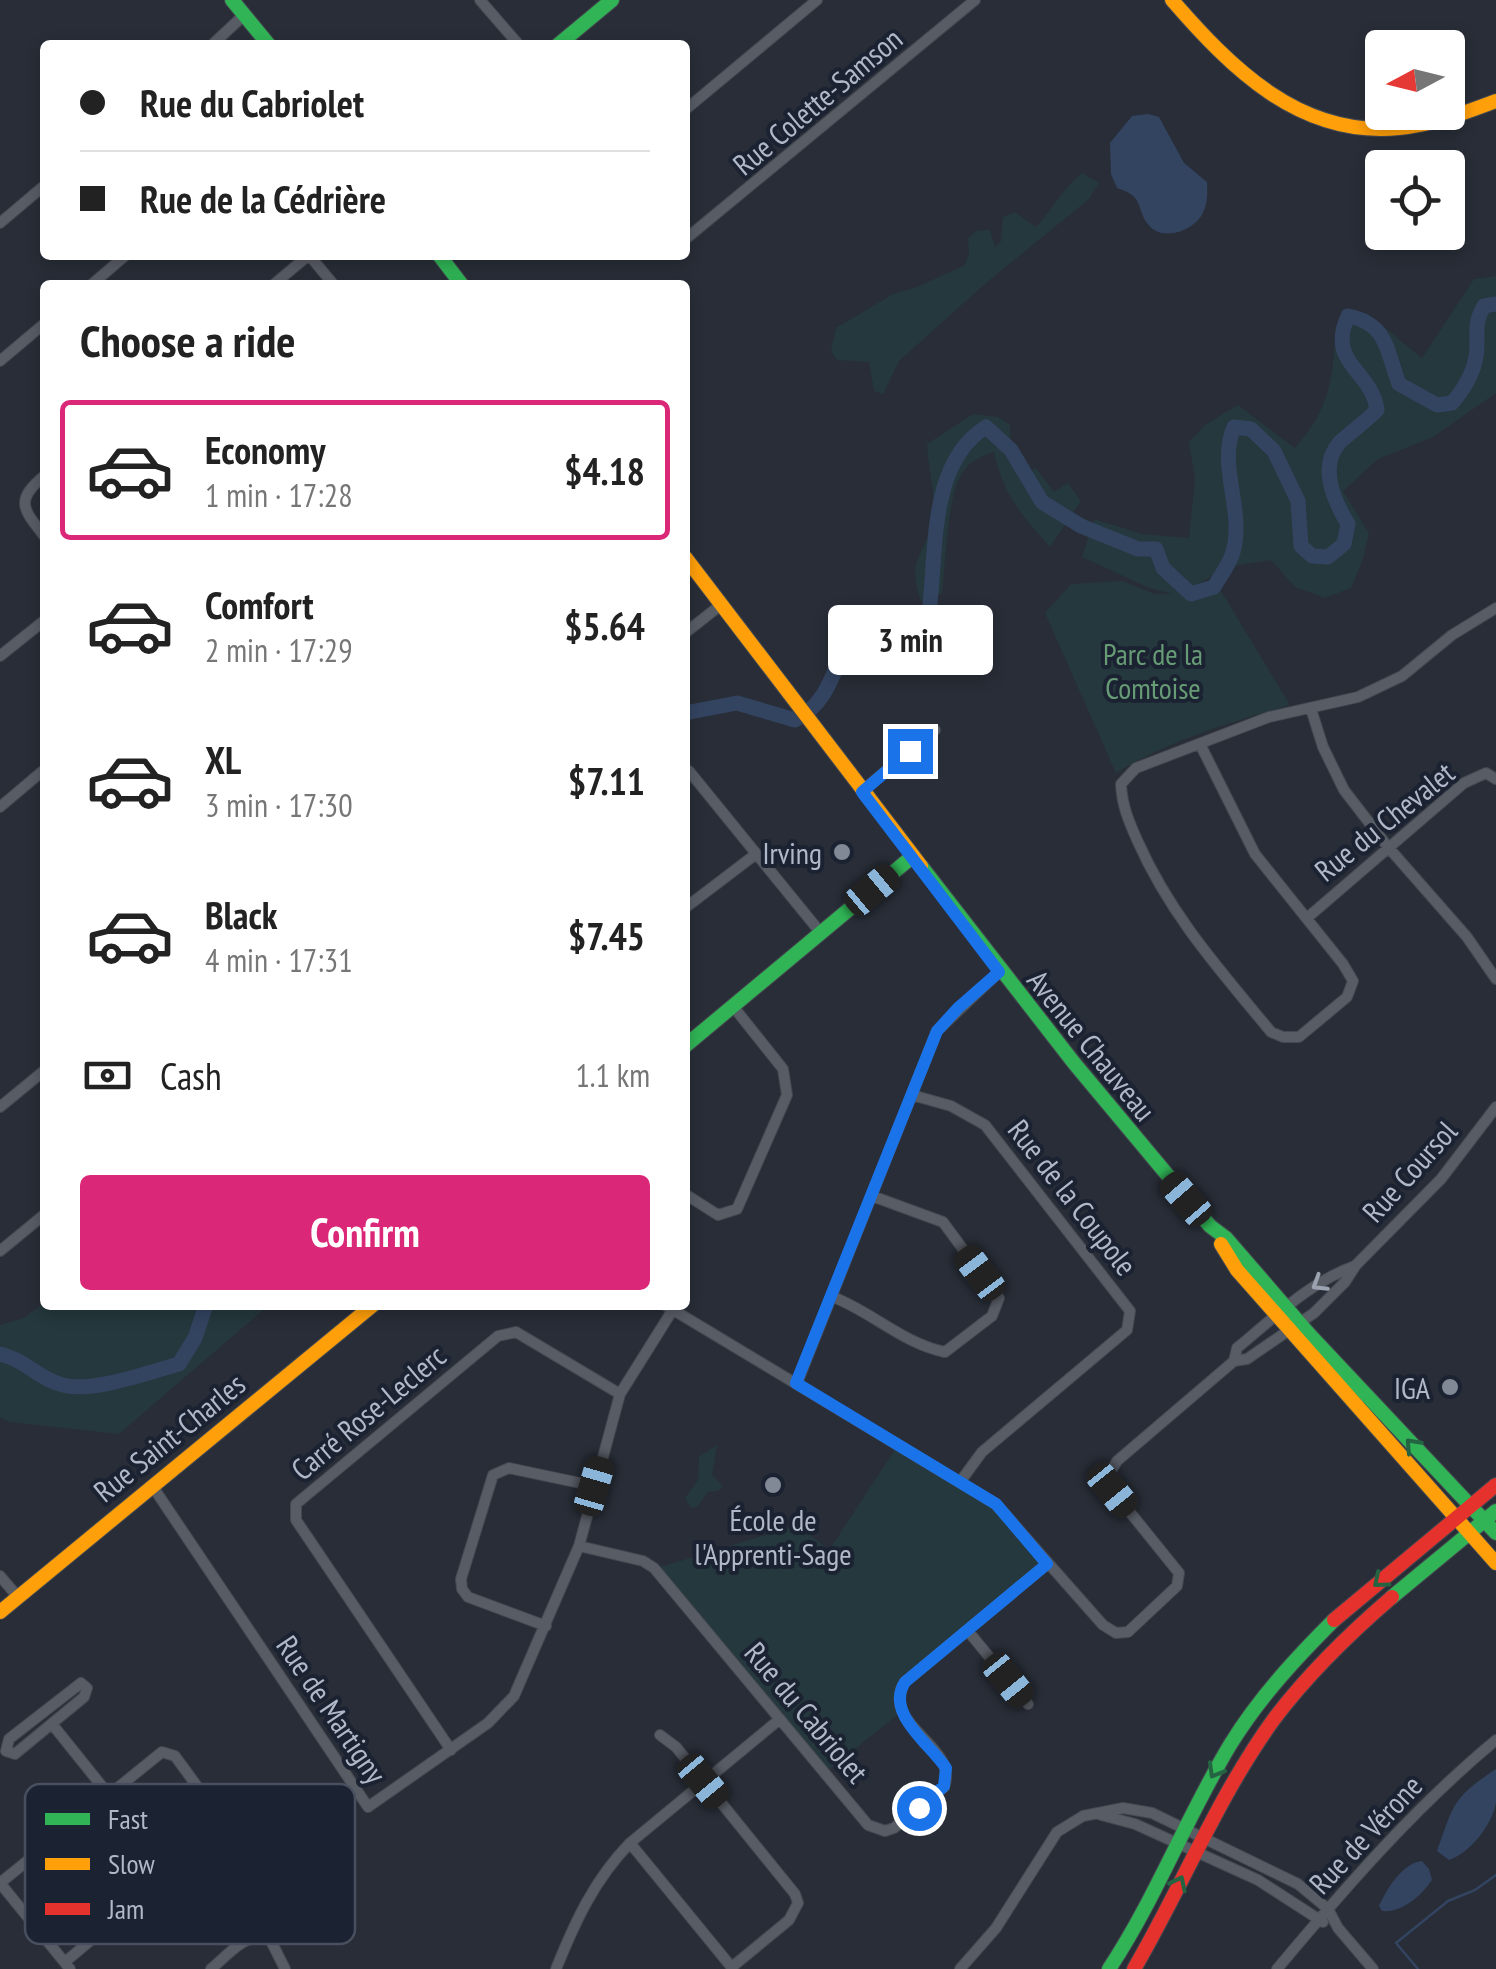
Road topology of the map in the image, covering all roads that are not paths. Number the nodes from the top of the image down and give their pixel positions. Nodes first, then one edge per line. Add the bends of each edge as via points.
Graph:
1 (232, 0) edge
2 (480, 0) edge
3 (612, 0) edge
4 (817, 0) edge
5 (1172, 0) edge
6 (975, 1) edge
7 (244, 16) junction
8 (218, 40) edge
9 (265, 40) edge
10 (515, 40) edge
11 (564, 40) edge
12 (1496, 102) edge
13 (690, 106) edge
14 (40, 189) edge
15 (0, 223) edge
16 (690, 233) edge
17 (120, 260) edge
18 (303, 260) edge
19 (313, 260) edge
20 (442, 260) edge
21 (96, 280) edge
22 (280, 280) edge
23 (330, 280) edge
24 (458, 280) edge
25 (40, 327) edge
26 (0, 361) edge
27 (40, 479) edge
28 (40, 530) edge
29 (690, 564) edge
30 (722, 604) junction
31 (1496, 608) edge
32 (40, 624) edge
33 (690, 629) edge
34 (1, 653) edge
35 (1311, 708) junction
36 (935, 730) dead end
37 (1200, 744) junction
38 (690, 771) edge
39 (40, 773) edge
40 (1496, 779) edge
41 (862, 792) junction
42 (0, 807) edge
43 (1388, 848) junction
44 (756, 854) junction
45 (913, 856) junction
46 (690, 904) edge
47 (1307, 918) junction
48 (820, 932) junction
49 (999, 972) junction
50 (1496, 979) edge
51 (732, 1005) junction
52 (690, 1042) edge
53 (40, 1074) edge
54 (912, 1095) junction
55 (0, 1107) edge
56 (1496, 1108) edge
57 (872, 1196) junction
58 (690, 1197) edge
59 (40, 1218) edge
60 (0, 1251) edge
61 (1356, 1265) junction
62 (833, 1297) junction
63 (367, 1310) edge
64 (667, 1310) edge
65 (671, 1310) edge
66 (1281, 1311) junction
67 (1295, 1327) junction
68 (1234, 1361) junction
69 (796, 1383) junction
70 (620, 1394) junction
71 (960, 1482) junction
72 (1496, 1485) edge
73 (594, 1486) junction
74 (153, 1487) junction
75 (1469, 1506) junction
76 (1490, 1516) edge
77 (1454, 1518) junction
78 (1468, 1533) junction
79 (1496, 1533) edge
80 (580, 1546) junction
81 (1496, 1562) edge
82 (1047, 1564) junction
83 (0, 1576) edge
84 (18, 1597) junction
85 (0, 1612) edge
86 (546, 1626) junction
87 (968, 1631) junction
88 (1028, 1704) dead end
89 (780, 1719) junction
90 (52, 1724) junction
91 (660, 1735) dead end
92 (1496, 1740) edge
93 (451, 1750) junction
94 (703, 1781) junction
95 (100, 1784) edge
96 (123, 1784) edge
97 (195, 1784) edge
98 (353, 1784) edge
99 (355, 1788) edge
100 (1181, 1838) junction
101 (630, 1843) junction
102 (1198, 1844) junction
103 (25, 1863) edge
104 (0, 1883) edge
105 (1328, 1909) junction
106 (25, 1913) edge
107 (1318, 1920) junction
108 (1338, 1928) junction
109 (51, 1944) edge
110 (92, 1944) edge
111 (242, 1944) edge
112 (272, 1944) edge
113 (68, 1965) edge
114 (732, 1968) edge
115 (211, 1969) edge
116 (285, 1969) edge
117 (556, 1969) edge
118 (960, 1969) edge
119 (1109, 1969) edge
120 (1134, 1969) edge
121 (1277, 1969) edge
122 (1372, 1969) edge

1 - 7 main road
2 - 10 street
3 - 11 main road
4 - 13 street
5 - 12 main road via 1257,88 1333,124 1415,129
6 - 16 street, Rue Colette-Samson
7 - 8 street
7 - 9 main road
14 - 15 street
17 - 21 street
18 - 22 street
19 - 23 street
20 - 24 main road
25 - 26 street
27 - 28 street via 23,501
29 - 30 main road, Avenue Chauveau
30 - 33 street
30 - 41 main road, Avenue Chauveau
31 - 35 street via 1402,676 1358,697
32 - 34 street
35 - 37 street
35 - 43 street via 1344,790
36 - 41 street
37 - 47 street via 1254,854
37 - 47 street via 1136,768 1121,784 1122,805 1157,885 1191,936 1283,1038 1298,1036 1347,996 1353,981
38 - 44 street
39 - 42 street
40 - 43 street, Rue du Chevalet via 1486,773 1464,783
41 - 45 main road, Avenue Chauveau
43 - 47 street, Rue du Chevalet
43 - 50 street
44 - 46 street
44 - 48 street
45 - 48 main road
45 - 49 main road, Avenue Chauveau
48 - 51 main road
49 - 54 street via 937,1031
49 - 66 main road, Avenue Chauveau via 1210,1226 1238,1270
51 - 52 main road
51 - 58 street via 783,1069 787,1095 737,1208 718,1215
53 - 55 street
54 - 57 street
54 - 71 street, Rue de la Coupole via 985,1125 1130,1311 1127,1330 982,1452
56 - 61 street, Rue Coursol via 1441,1179
57 - 62 street
57 - 62 street via 942,1222 999,1298 992,1316 946,1352 923,1348
59 - 60 street
61 -> 66 street, Rue Coursol
61 - 67 street, Rue Coursol
62 - 69 street
63 - 74 main road, Rue Saint-Charles
64 - 70 street, Rue de Martigny
65 - 69 street, Rue Coursol
66 - 67 main road, Avenue Chauveau
66 - 68 street, Rue Coursol via 1238,1348
67 - 68 street, Rue Coursol
75 -> 67 main road
67 - 77 main road
68 - 82 street, Rue Coursol via 1110,1474 1112,1490 1179,1573 1166,1598 1128,1632 1116,1633
69 - 71 street, Rue Coursol
70 - 73 street, Rue de Martigny
70 - 93 street, Carré Rose-Leclerc via 516,1332 498,1336 296,1504 296,1520
71 - 82 street, Rue Coursol via 996,1504
72 - 75 main road
73 - 80 street, Rue de Martigny
73 - 86 street via 509,1468 493,1474 462,1590
74 - 84 main road, Rue Saint-Charles
74 - 98 street, Rue de Martigny
75 - 76 main road
75 - 77 main road
76 - 78 main road
76 - 79 main road
77 - 78 main road
77 -> 100 main road via 1343,1611 1290,1666 1252,1713
78 - 81 main road
78 - 102 main road via 1306,1678
80 - 86 street, Rue de Martigny
80 - 89 street, Rue du Cabriolet via 654,1568
82 - 87 street, Rue du Cabriolet
83 - 84 street
84 - 85 main road, Rue Saint-Charles
86 - 93 street, Rue de Martigny via 514,1696
87 - 88 street
87 - 89 street, Rue du Cabriolet via 898,1692 901,1712 938,1756 947,1779 894,1828 884,1832 868,1825
89 - 94 street
90 - 90 street via 84,1697 85,1684 9,1739 6,1751 15,1754
90 - 95 street
91 - 94 street
92 - 105 street, Rue de Vérone via 1459,1770
93 - 99 street, Rue de Martigny via 368,1807
94 - 101 street
94 - 114 street via 798,1903 789,1920
96 - 97 street via 162,1752 174,1756
100 - 102 street
100 - 118 street via 1138,1809 1069,1822
100 - 119 main road
101 - 114 street
101 - 117 street via 590,1892
102 - 105 street via 1266,1866
102 - 107 street
120 -> 102 main road
103 - 104 street
104 - 106 street
105 - 107 street, Rue de Vérone
105 - 108 street
107 - 108 street
107 - 121 street, Rue de Vérone
108 - 122 street
109 - 113 street
110 - 113 street
111 - 115 street
112 - 116 street

